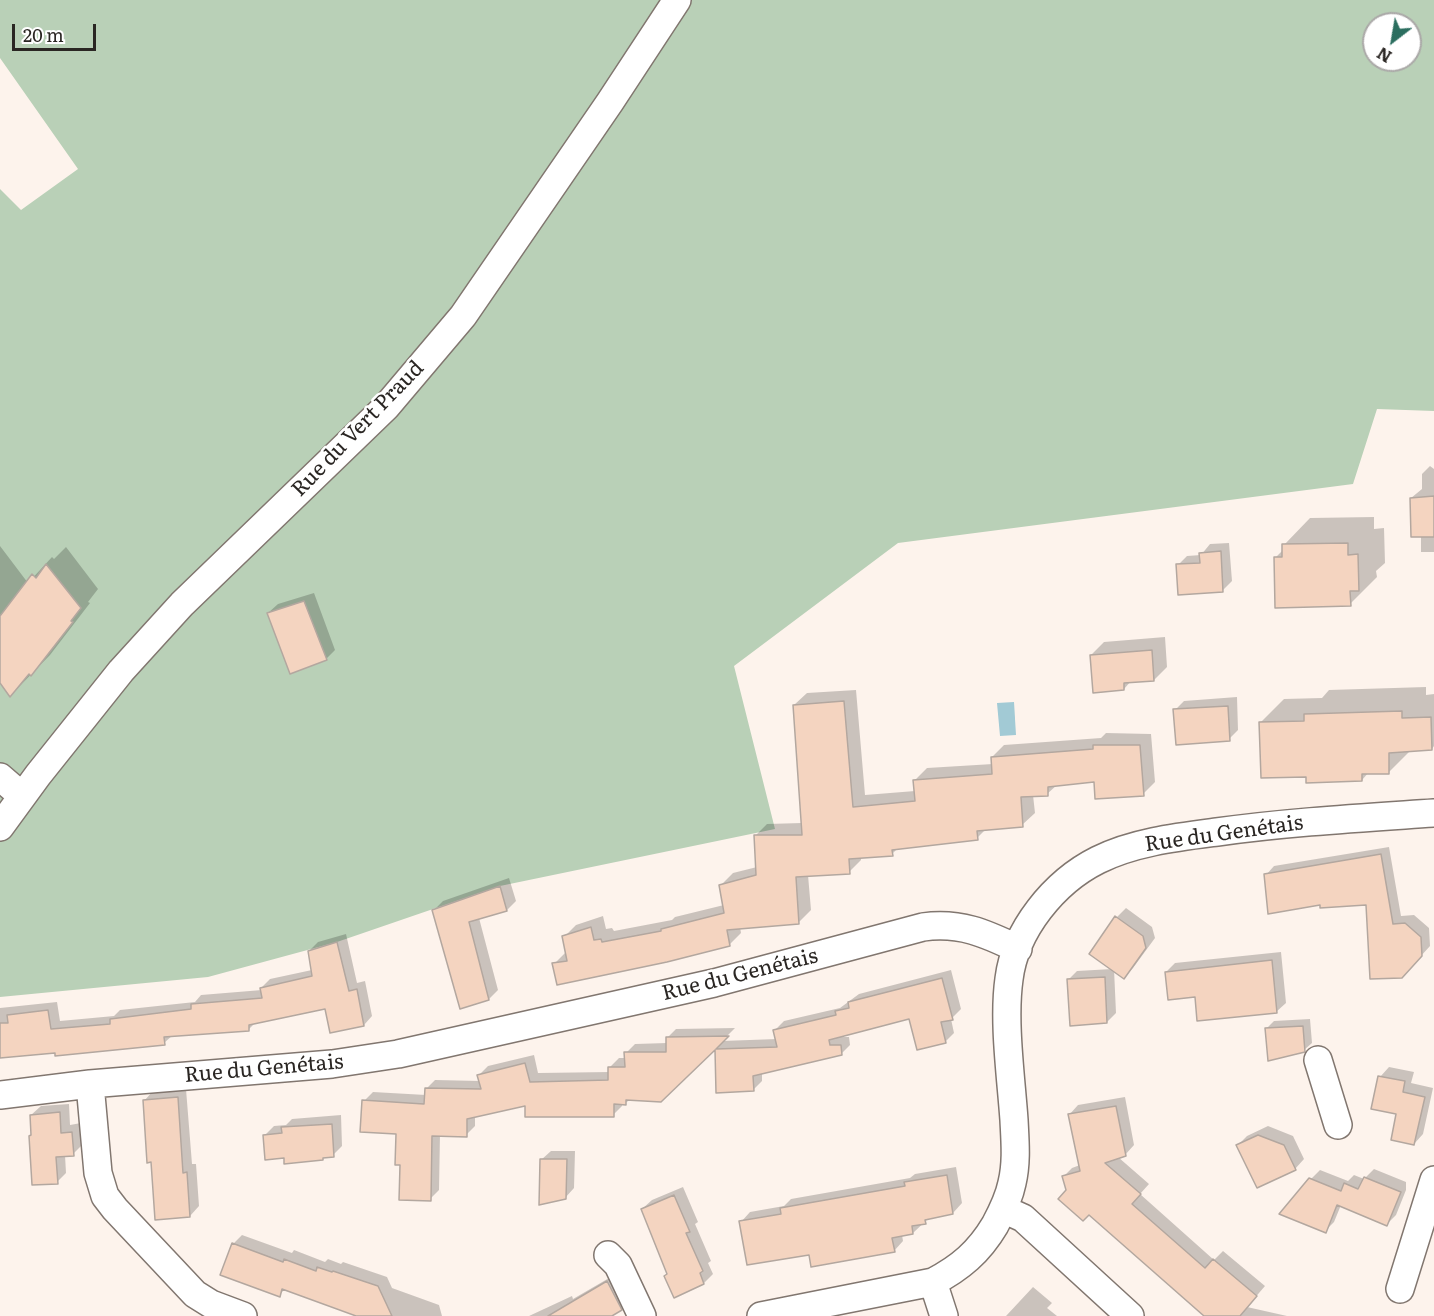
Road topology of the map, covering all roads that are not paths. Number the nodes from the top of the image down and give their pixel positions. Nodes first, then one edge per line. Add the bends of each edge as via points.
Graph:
1 (677, 0) edge
2 (0, 777) edge
3 (22, 796) junction
4 (1434, 813) edge
5 (0, 827) edge
6 (1018, 949) junction
7 (1318, 1060) dead end
8 (90, 1084) junction
9 (0, 1095) edge
10 (1338, 1125) dead end
11 (1434, 1180) edge
12 (1003, 1209) junction
13 (608, 1255) dead end
14 (933, 1282) junction
15 (1400, 1288) dead end
16 (243, 1316) edge
17 (642, 1316) edge
18 (761, 1316) edge
19 (944, 1316) edge
20 (1130, 1316) edge

1 - 3 street, Rue du Vert Praud via 463,316 386,407 182,604 121,671
2 - 3 street
3 - 5 street, Rue du Vert Praud
4 - 6 street, Rue du Genétais via 1271,825 1185,836 1132,848 1100,859 1059,887 1041,908
6 - 8 street, Rue du Genétais via 962,927 923,927 714,983 398,1054 333,1064
6 - 12 street via 1006,1003 1016,1153
7 - 10 street
8 - 9 street, Rue du Genétais
8 - 16 street via 98,1173 105,1196 195,1294
11 - 15 street
12 - 14 street via 973,1257
12 - 20 street via 1023,1218
13 - 17 street via 618,1265
14 - 18 street
14 - 19 street

